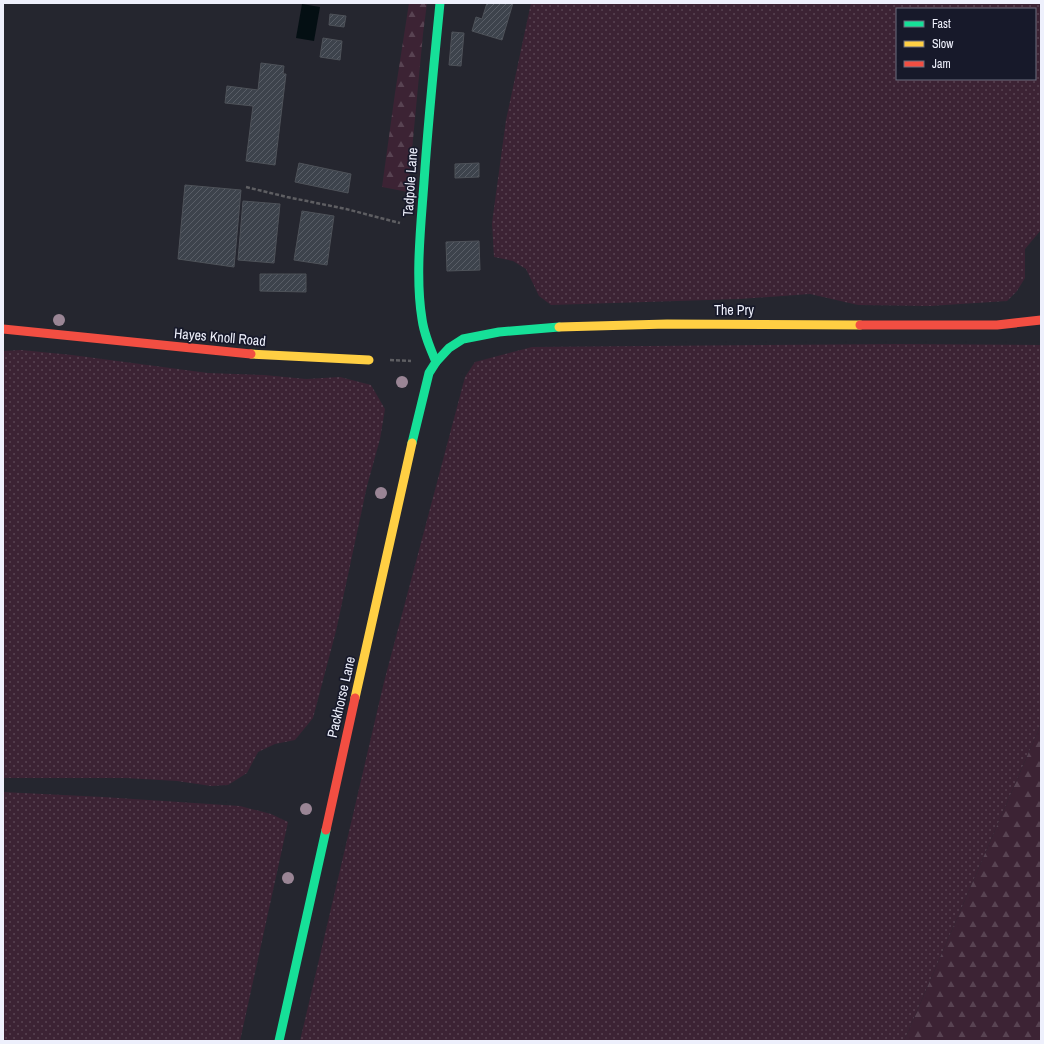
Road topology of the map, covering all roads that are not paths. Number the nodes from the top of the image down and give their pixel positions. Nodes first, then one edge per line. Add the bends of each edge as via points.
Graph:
1 (440, 3) edge
2 (1041, 320) edge
3 (3, 329) edge
4 (369, 360) road end
5 (436, 362) junction
6 (278, 1041) edge

1 - 5 main road, Tadpole Lane via 428,120 419,286 422,319
2 - 5 main road, The Pry via 997,325 942,326 667,324 557,327 499,332 463,339 449,348
3 - 4 main road, Hayes Knoll Road via 233,353
5 - 6 main road, Packhorse Lane via 429,373 418,414

